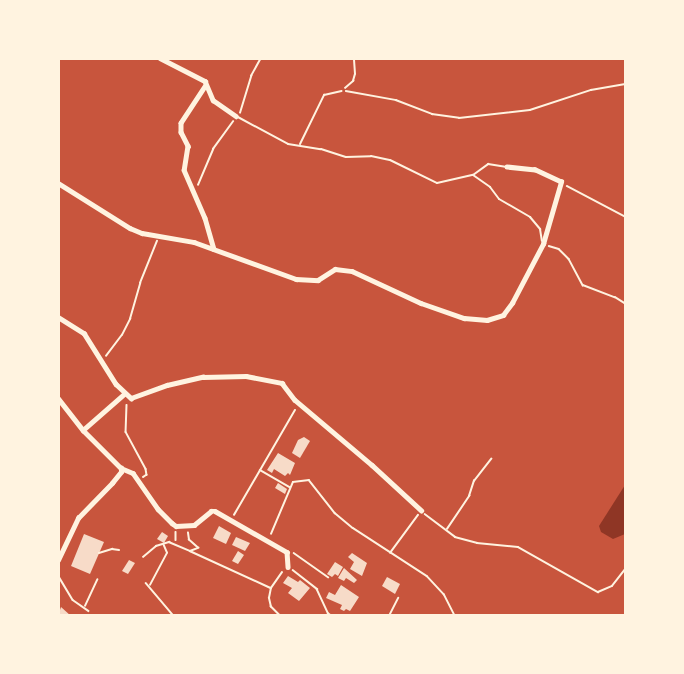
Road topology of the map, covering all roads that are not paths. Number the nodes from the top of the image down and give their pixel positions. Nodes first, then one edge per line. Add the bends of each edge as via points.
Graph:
1 (160, 58) edge
2 (206, 85) junction
3 (342, 90) road end
4 (236, 116) joint
5 (300, 144) junction
6 (507, 167) joint
7 (473, 175) junction
8 (58, 183) edge
9 (543, 244) junction
10 (214, 249) junction
11 (58, 317) edge
12 (124, 394) junction
13 (58, 398) edge
14 (83, 430) junction
15 (121, 468) junction
16 (421, 510) road end
17 (58, 560) edge
18 (288, 567) road end

1 - 2 street via 199,76
2 - 4 street via 213,100
2 - 10 street via 181,123 181,132 188,146 184,170
3 - 5 lane via 324,95
4 - 5 lane via 288,144
5 - 7 lane via 346,157 390,160 437,183
6 - 7 lane via 488,164
6 - 9 street via 535,170 561,182
7 - 9 lane via 499,199 530,217 540,229
8 - 10 street via 130,228
9 - 10 street via 508,311 487,320 464,318 421,303 352,271 334,269 318,280 308,281
11 - 12 street via 84,333
12 - 14 street
12 - 16 street via 131,398 203,377 246,376 282,383 299,404
13 - 14 street
14 - 15 street
15 - 17 street via 78,518
15 - 18 street via 133,473 165,517 176,525 194,525 216,511 287,552

